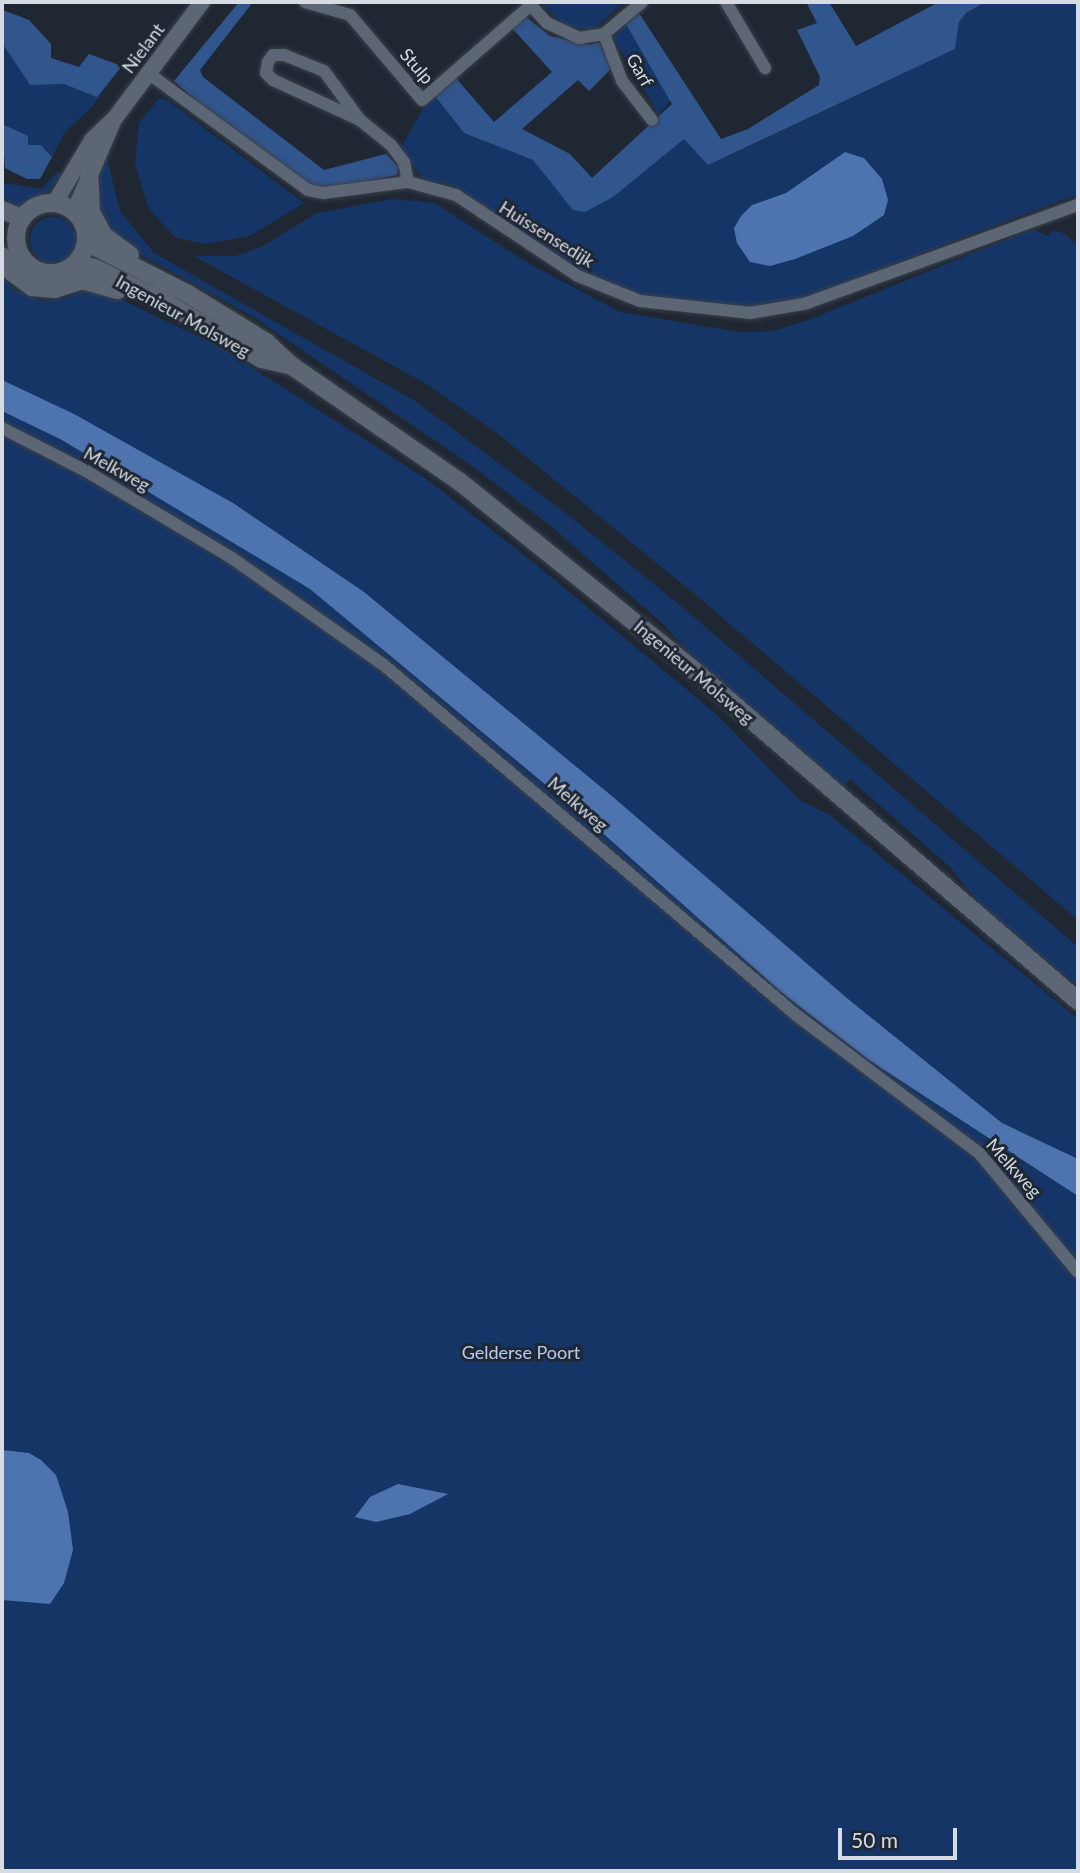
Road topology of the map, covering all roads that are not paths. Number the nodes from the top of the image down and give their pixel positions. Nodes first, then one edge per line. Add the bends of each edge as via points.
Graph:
1 (202, 2) edge
2 (305, 2) edge
3 (641, 2) edge
4 (726, 2) edge
5 (529, 3) edge
6 (604, 34) junction
7 (765, 68) dead end
8 (148, 73) junction
9 (115, 118) junction
10 (360, 120) junction
11 (652, 120) dead end
12 (89, 172) junction
13 (408, 182) junction
14 (54, 204) junction
15 (1078, 206) edge
16 (2, 210) edge
17 (74, 212) junction
18 (22, 218) junction
19 (9, 234) edge
20 (86, 242) junction
21 (2, 256) edge
22 (75, 264) junction
23 (188, 294) junction
24 (178, 313) junction
25 (292, 366) junction
26 (2, 428) edge
27 (1078, 1001) edge
28 (1078, 1272) edge

1 - 8 street, Nielant
2 - 5 street, Stulp via 350,15 422,100
3 - 6 street
4 - 7 street
5 - 6 street via 561,32 579,38
6 - 11 street, Garf via 622,82
8 - 9 street, Nielant
8 - 13 street, Huissensedijk via 308,190 324,193
9 - 12 street, Nielant
9 - 14 street, Nielant via 92,140
10 - 10 street via 272,80 266,73 268,62 273,55 284,55 324,71
10 - 13 street via 391,145 404,162
12 - 17 street, Nielant
12 - 23 main road via 91,212 104,236 176,281
13 - 15 street, Huissensedijk via 456,195 578,276 640,301 750,313 804,304
14 - 17 main road
14 - 18 main road via 36,207
16 - 18 main road
17 - 20 main road via 85,230
18 - 19 main road
19 - 22 main road via 31,268 54,274
20 - 22 main road
20 - 23 main road, Ingenieur Molsweg
21 - 24 main road via 12,272 32,287 55,289 82,280
22 - 24 main road, Ingenieur Molsweg via 117,279
23 - 25 main road, Ingenieur Molsweg via 266,342
24 - 25 main road, Ingenieur Molsweg via 262,359
25 - 27 main road, Ingenieur Molsweg via 460,482 690,667
26 - 28 street, Melkweg via 161,513 385,666 795,1014 980,1154

